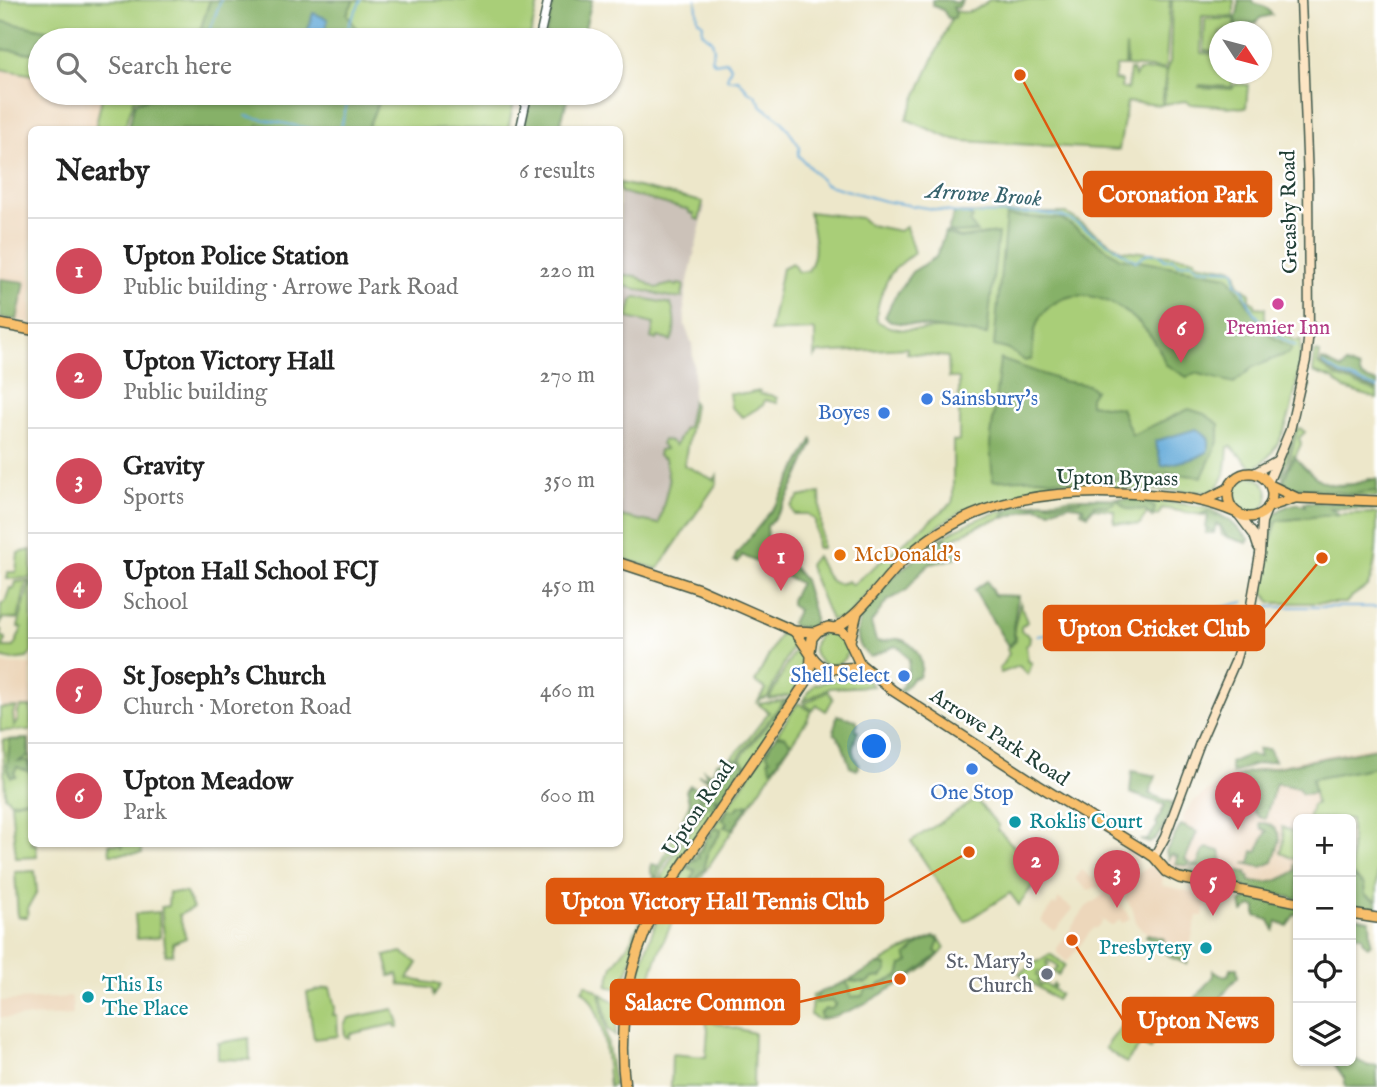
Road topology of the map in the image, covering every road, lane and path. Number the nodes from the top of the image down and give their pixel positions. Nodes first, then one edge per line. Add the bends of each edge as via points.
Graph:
1 (548, 0) edge
2 (1301, 0) edge
3 (542, 28) edge
4 (525, 105) edge
5 (521, 126) edge
6 (0, 324) edge
7 (28, 329) edge
8 (1276, 460) junction
9 (1254, 473) junction
10 (1269, 484) junction
11 (1229, 488) junction
12 (1297, 498) junction
13 (1205, 500) junction
14 (1377, 501) edge
15 (1267, 508) junction
16 (1238, 513) junction
17 (1261, 554) junction
18 (623, 564) edge
19 (858, 611) junction
20 (835, 628) junction
21 (794, 631) junction
22 (817, 632) junction
23 (850, 643) junction
24 (811, 654) junction
25 (863, 668) junction
26 (833, 669) junction
27 (806, 682) junction
28 (1154, 856) junction
29 (1293, 901) edge
30 (1356, 915) edge
31 (1377, 919) edge
32 (625, 1087) edge

1 - 3 street
2 - 8 main road, Greasby Road via 1309,330 1290,430
4 - 5 street
6 - 7 main road
8 - 9 main road
8 - 10 main road, Greasby Road
9 - 10 main road
9 - 11 main road via 1239,476
10 - 12 main road
10 - 15 main road via 1272,496
11 - 13 main road, Upton Bypass
11 - 16 main road via 1229,502
12 - 14 main road
12 - 15 main road
13 - 16 main road, Upton Bypass
13 - 19 main road, Upton Bypass via 1084,492 1005,503 954,524 912,552
15 - 16 main road via 1256,516
15 - 17 main road
16 - 17 main road
17 - 28 main road via 1235,662
18 - 21 main road via 699,589
19 - 20 main road, Upton Bypass
19 - 23 main road, Upton Bypass
20 - 22 main road
20 - 23 main road via 844,632
21 - 22 main road
21 - 24 main road
22 - 24 main road via 810,644
23 - 25 main road, Arrowe Park Road
23 - 26 main road via 848,658
24 - 26 main road via 820,666
24 - 27 main road, Upton Road
25 - 26 main road
25 - 28 main road, Arrowe Park Road
26 - 27 main road, Upton Road
27 - 32 main road, Upton Road via 674,877 648,926 626,999
28 - 29 main road, Arrowe Park Road via 1179,878
30 - 31 main road

